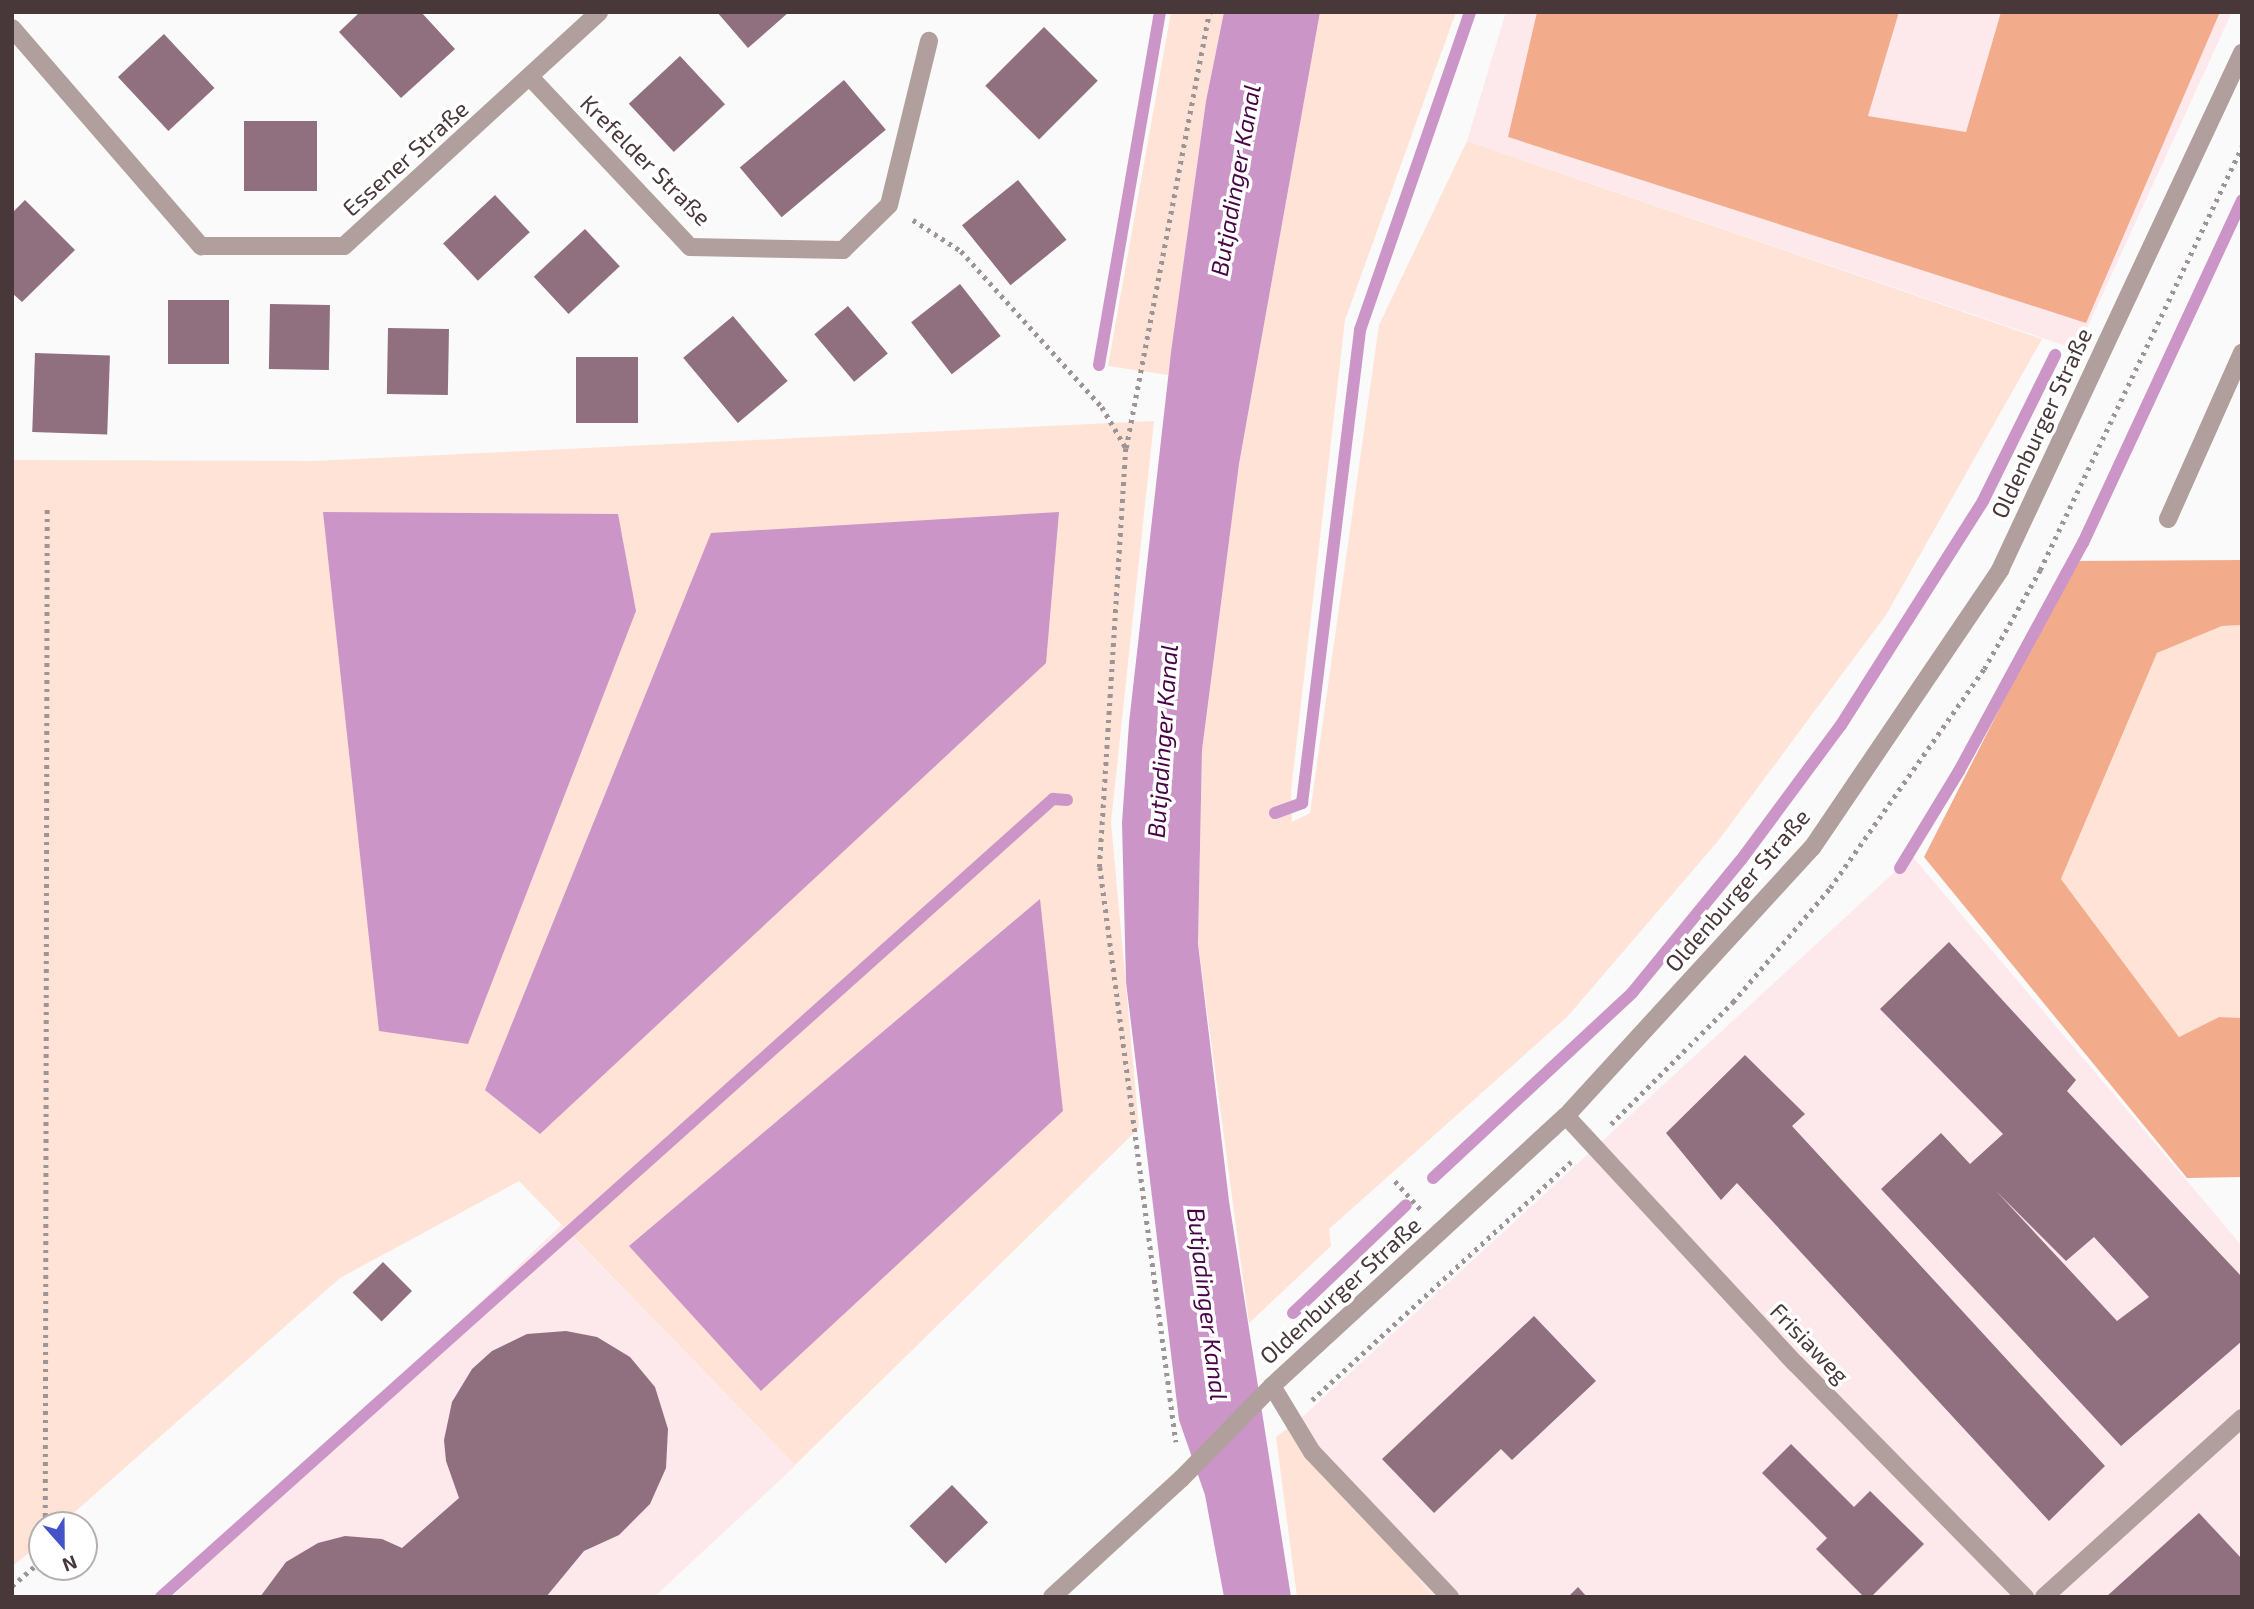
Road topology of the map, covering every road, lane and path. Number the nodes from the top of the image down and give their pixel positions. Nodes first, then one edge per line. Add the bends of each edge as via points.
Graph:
1 (599, 12) edge
2 (1209, 12) edge
3 (12, 28) edge
4 (929, 41) dead end
5 (2242, 52) edge
6 (530, 77) junction
7 (889, 205) junction
8 (2242, 353) edge
9 (1126, 448) junction
10 (47, 509) dead end
11 (2168, 519) dead end
12 (1566, 1116) junction
13 (1395, 1181) dead end
14 (1441, 1231) junction
15 (1272, 1386) junction
16 (2242, 1418) edge
17 (1181, 1479) junction
18 (46, 1511) edge
19 (28, 1572) edge
20 (12, 1586) edge
21 (1052, 1597) edge
22 (1450, 1597) edge
23 (2025, 1597) edge
24 (2044, 1597) edge

1 - 6 street, Essener Straße
2 - 9 path
3 - 6 street, Essener Straße via 201,246 344,246
4 - 7 street
5 - 12 street, Oldenburger Straße via 2000,570 1812,848
6 - 7 street, Krefelder Straße via 690,247 843,250
7 - 9 path via 961,251 1102,407
8 - 11 street
9 - 17 path via 1100,867
10 - 18 path
12 - 14 street, Oldenburger Straße
12 - 23 street, Frisiaweg via 1796,1364
13 - 14 path
14 - 15 street, Oldenburger Straße
15 - 17 street, Oldenburger Straße
15 - 22 street via 1312,1452
16 - 24 street
17 - 21 street, Oldenburger Straße
19 - 20 path

